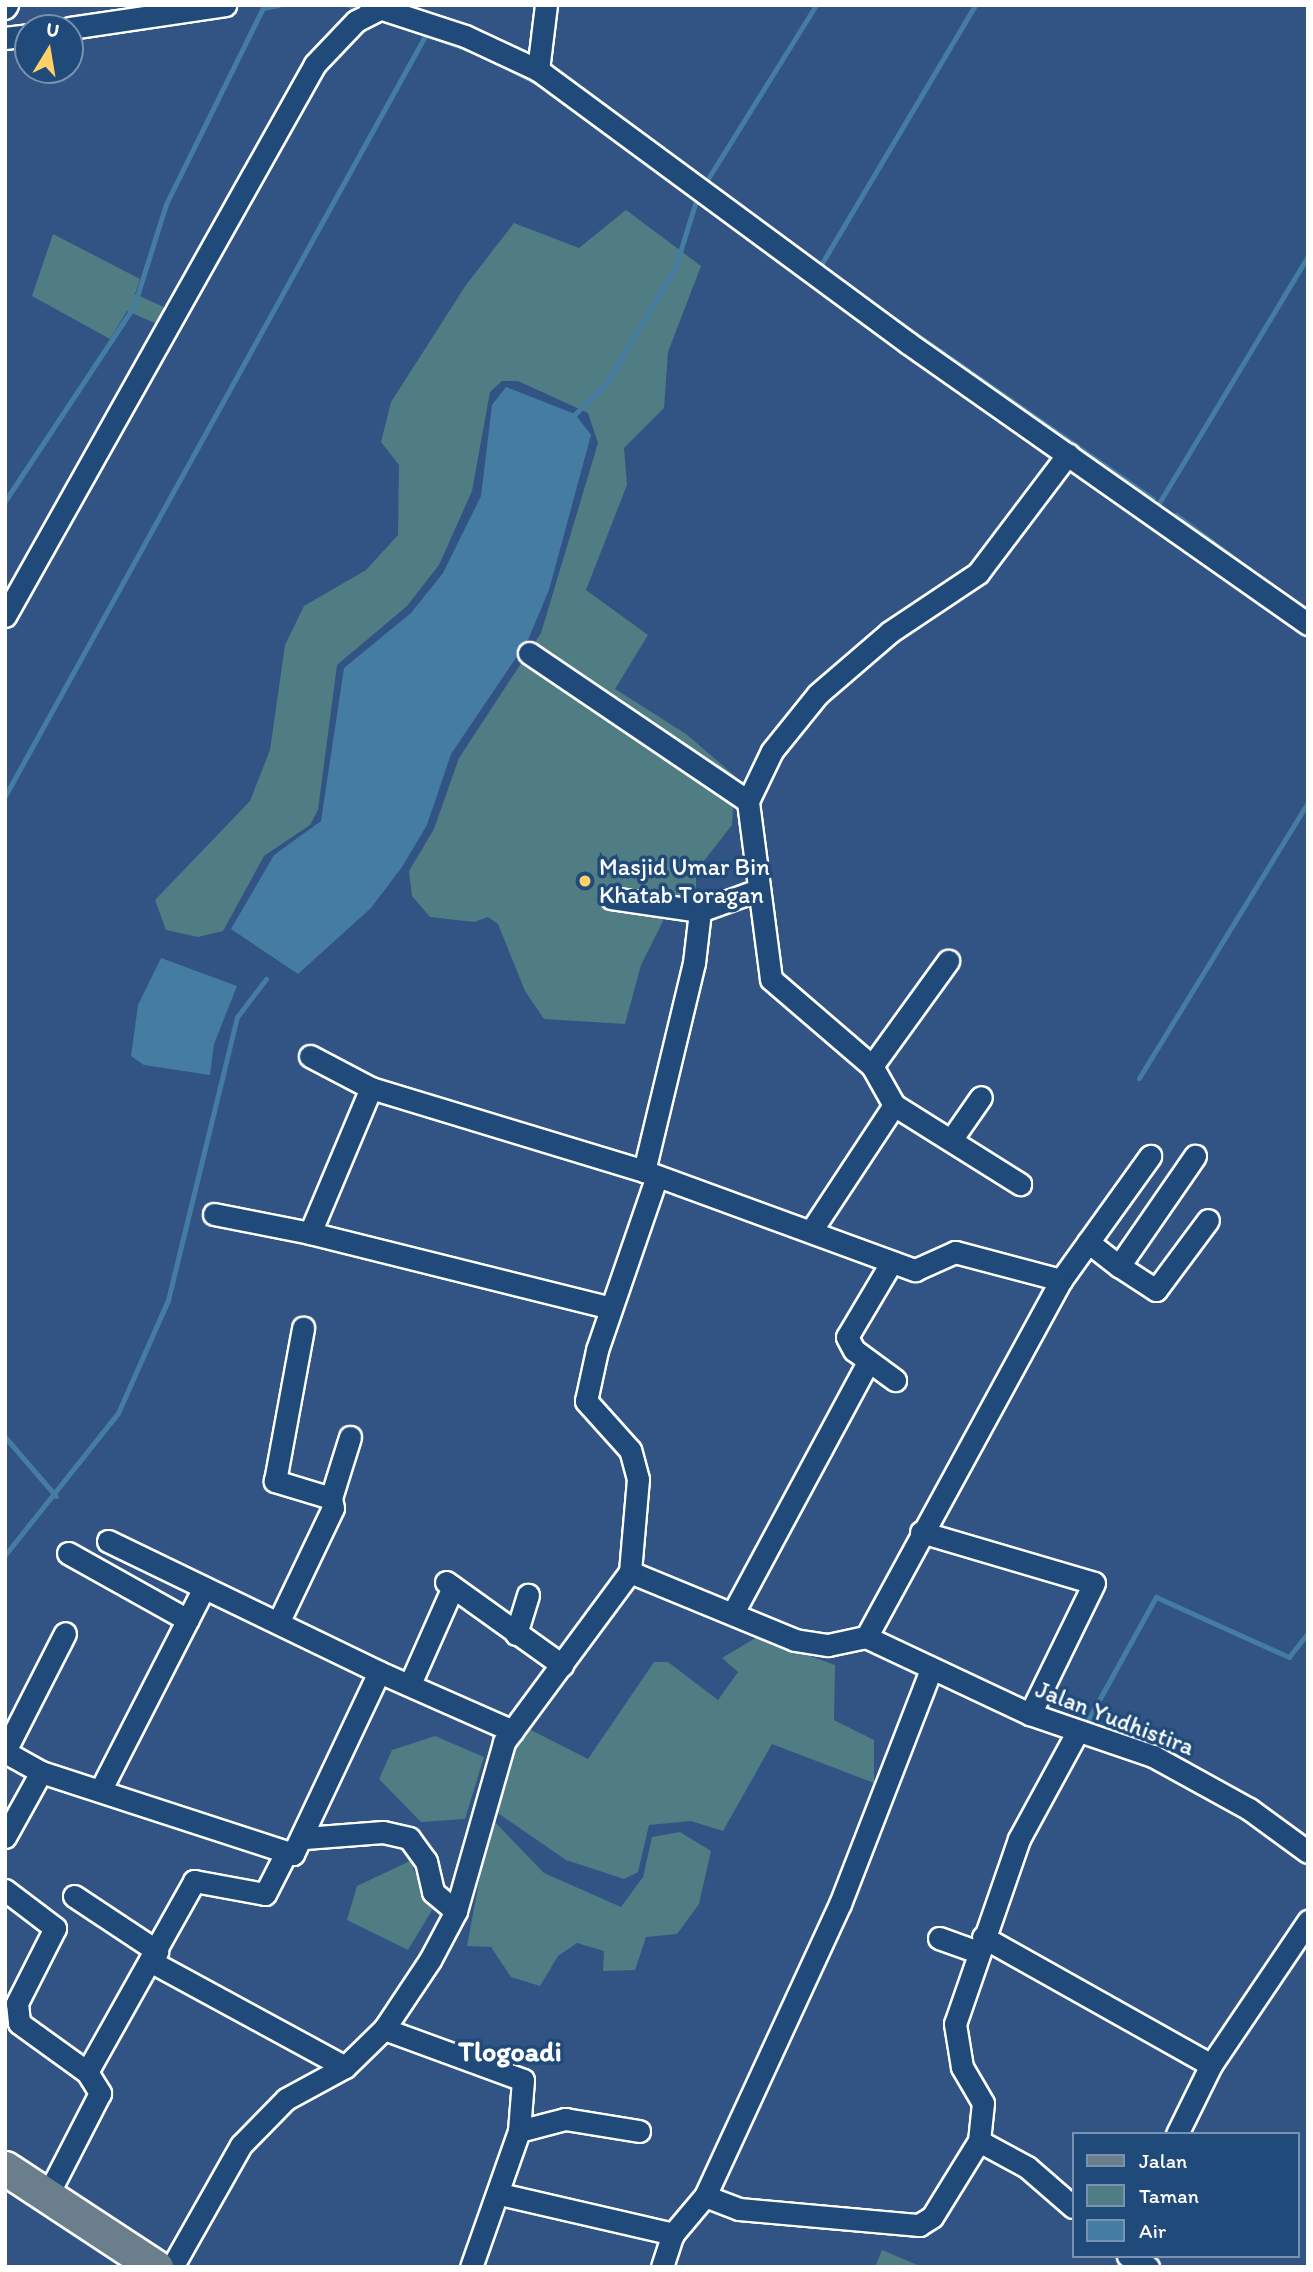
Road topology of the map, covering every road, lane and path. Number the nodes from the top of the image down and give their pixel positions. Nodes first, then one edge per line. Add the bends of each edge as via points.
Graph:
1 (225, 5) edge
2 (546, 5) edge
3 (375, 7) edge
4 (84, 26) edge
5 (538, 71) junction
6 (1068, 454) junction
7 (5, 616) edge
8 (1308, 624) edge
9 (529, 653) dead end
10 (747, 801) junction
11 (758, 890) junction
12 (611, 898) dead end
13 (699, 911) junction
14 (948, 961) dead end
15 (310, 1056) dead end
16 (872, 1066) junction
17 (371, 1088) junction
18 (981, 1097) dead end
19 (894, 1105) junction
20 (951, 1140) junction
21 (1150, 1156) dead end
22 (1195, 1156) dead end
23 (650, 1175) junction
24 (1020, 1184) dead end
25 (214, 1213) dead end
26 (1208, 1220) dead end
27 (813, 1228) junction
28 (310, 1233) junction
29 (1088, 1242) junction
30 (891, 1263) junction
31 (1119, 1266) junction
32 (1061, 1280) junction
33 (611, 1308) junction
34 (303, 1328) dead end
35 (868, 1362) junction
36 (895, 1380) dead end
37 (350, 1437) dead end
38 (331, 1498) junction
39 (921, 1532) junction
40 (108, 1541) dead end
41 (68, 1553) dead end
42 (630, 1572) junction
43 (204, 1588) junction
44 (528, 1595) dead end
45 (734, 1611) junction
46 (188, 1620) junction
47 (279, 1621) junction
48 (65, 1633) dead end
49 (516, 1633) junction
50 (866, 1637) junction
51 (562, 1665) junction
52 (931, 1669) junction
53 (379, 1672) junction
54 (410, 1684) junction
55 (1030, 1714) junction
56 (513, 1731) junction
57 (1078, 1731) junction
58 (5, 1752) edge
59 (41, 1772) junction
60 (101, 1789) junction
61 (5, 1837) edge
62 (305, 1838) junction
63 (1308, 1852) edge
64 (286, 1853) junction
65 (5, 1890) edge
66 (74, 1896) dead end
67 (456, 1911) junction
68 (1308, 1921) edge
69 (939, 1938) dead end
70 (980, 1945) junction
71 (153, 1956) junction
72 (384, 2029) junction
73 (1212, 2065) junction
74 (345, 2067) junction
75 (87, 2072) junction
76 (519, 2131) junction
77 (639, 2131) dead end
78 (1178, 2132) edge
79 (979, 2141) junction
80 (5, 2168) edge
81 (500, 2194) junction
82 (47, 2196) junction
83 (705, 2196) junction
84 (1072, 2206) edge
85 (673, 2234) junction
86 (1131, 2258) edge
87 (156, 2267) edge
88 (172, 2267) edge
89 (471, 2267) edge
90 (662, 2267) edge
91 (1147, 2267) edge

1 - 4 street
2 - 5 street
3 - 5 street via 465,36
3 - 7 street via 315,64
5 - 6 street
6 - 8 street
6 - 10 street via 978,573 890,632 818,694 772,751
9 - 10 street
10 - 11 street
11 - 13 street
11 - 16 street via 771,979
12 - 13 street
13 - 23 street via 694,963
14 - 16 street
15 - 17 street
16 - 19 street
17 - 23 street
17 - 28 street
18 - 20 street
19 - 20 street
19 - 27 street
20 - 24 street
21 - 29 street
22 - 31 street
23 - 27 street
23 - 33 street
25 - 28 street
26 - 31 street via 1156,1290
27 - 30 street
28 - 33 street
29 - 31 street
29 - 32 street
30 - 32 street via 915,1270 955,1252
30 - 35 street via 847,1337
32 - 39 street
33 - 42 street via 586,1401 630,1450 638,1479
34 - 38 street via 275,1481
35 - 36 street
35 - 45 street
37 - 38 street
38 - 47 street via 333,1508
39 - 50 street
39 - 55 street via 1094,1583
40 - 43 street
41 - 46 street
42 - 45 street
42 - 51 street
43 - 46 street
43 - 47 street
44 - 49 street
45 - 50 street via 812,1645
46 - 60 street
47 - 53 street
48 - 58 street
49 - 51 street
49 - 54 street via 449,1584
50 - 52 street, Jalan Yudhistira
51 - 56 street
52 - 55 street, Jalan Yudhistira
52 - 83 street via 840,1904
53 - 54 street
53 - 62 street
54 - 56 street
55 - 57 street, Jalan Yudhistira
56 - 67 street via 486,1793
57 - 63 street, Jalan Yudhistira via 1153,1756 1213,1788
57 - 70 street via 1019,1839
58 - 59 street
59 - 60 street
59 - 61 street
60 - 64 street
62 - 64 street via 296,1852
62 - 67 street via 383,1832 409,1838 426,1861 433,1892
64 - 71 street via 265,1894 194,1881
65 - 75 street via 55,1928 14,2013
66 - 71 street
67 - 72 street
68 - 73 street
69 - 70 street
70 - 73 street
70 - 79 street via 953,2040 984,2103
71 - 74 street
71 - 75 street
72 - 74 street
72 - 76 street via 523,2080
73 - 78 street
74 - 88 street via 286,2099 241,2145
75 - 82 street via 100,2093
76 - 77 street via 565,2119
76 - 81 street
79 - 83 street via 932,2217 919,2225 739,2209
79 - 84 street via 1027,2168
80 - 82 main road
81 - 85 street
81 - 89 street
82 - 87 main road
83 - 85 street
85 - 90 street
86 - 91 street

